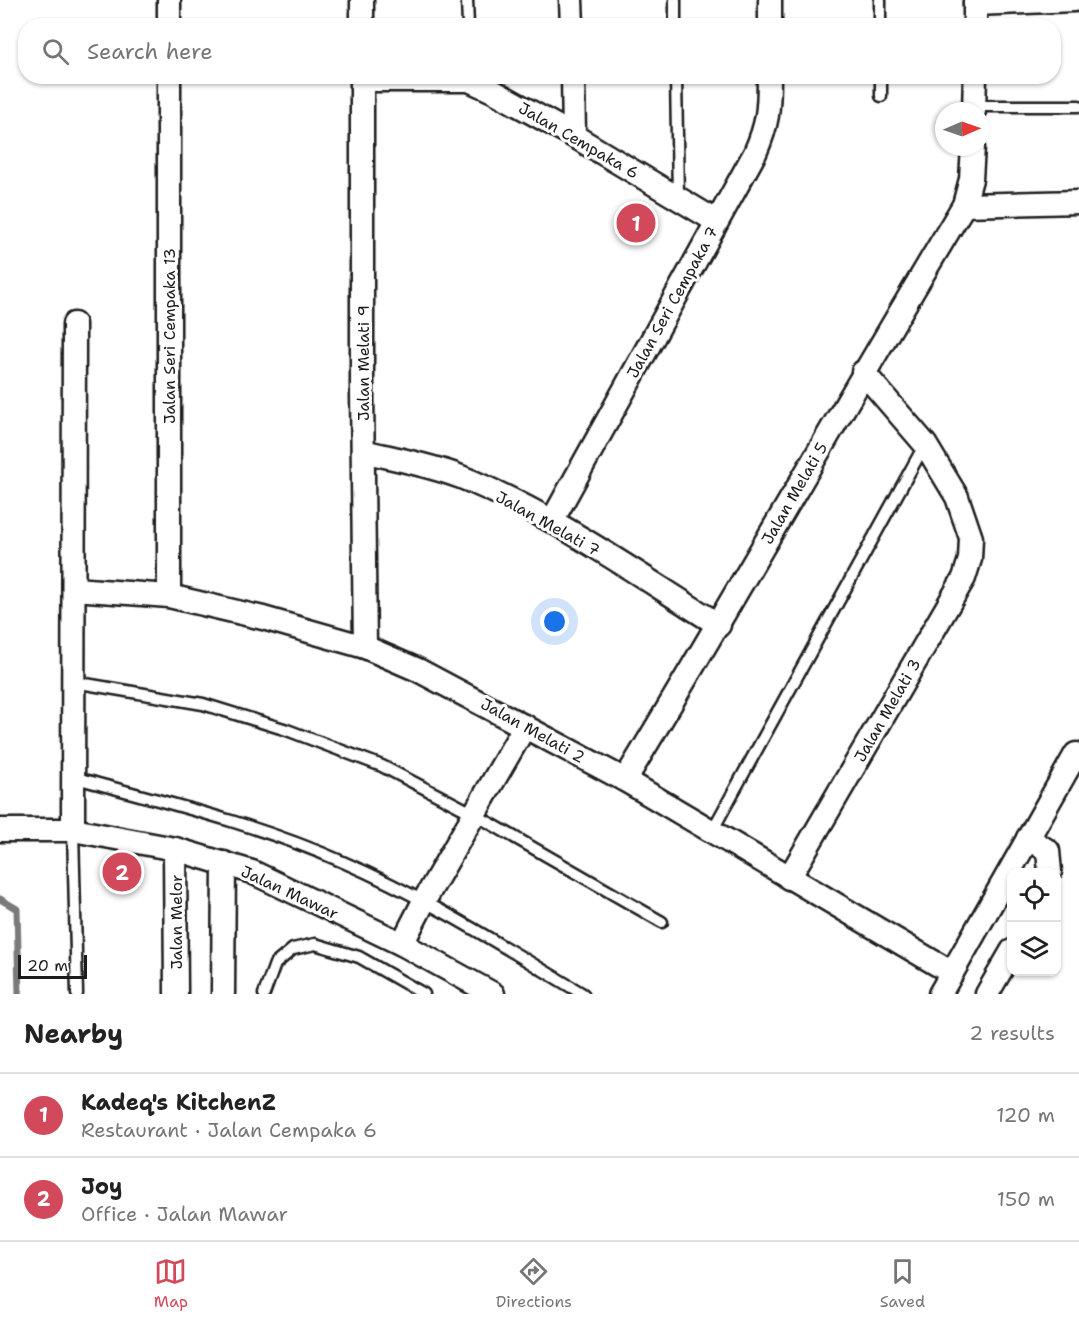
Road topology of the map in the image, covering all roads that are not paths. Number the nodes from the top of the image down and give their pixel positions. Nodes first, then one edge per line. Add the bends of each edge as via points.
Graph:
1 (169, 0) edge
2 (362, 0) edge
3 (468, 0) edge
4 (571, 0) edge
5 (675, 0) edge
6 (770, 0) edge
7 (880, 0) edge
8 (1074, 0) edge
9 (975, 10) edge
10 (169, 18) edge
11 (362, 18) edge
12 (468, 18) edge
13 (572, 18) edge
14 (675, 18) edge
15 (770, 18) edge
16 (880, 18) edge
17 (169, 84) edge
18 (362, 84) edge
19 (480, 84) edge
20 (573, 84) edge
21 (676, 84) edge
22 (769, 84) edge
23 (881, 84) edge
24 (975, 84) edge
25 (881, 96) dead end
26 (974, 102) edge
27 (1079, 106) edge
28 (989, 108) edge
29 (573, 136) junction
30 (972, 156) edge
31 (678, 198) junction
32 (1079, 202) edge
33 (964, 205) junction
34 (716, 221) junction
35 (74, 324) dead end
36 (863, 372) junction
37 (926, 444) junction
38 (363, 451) junction
39 (552, 521) junction
40 (75, 589) junction
41 (169, 596) junction
42 (719, 625) junction
43 (365, 647) junction
44 (74, 682) junction
45 (525, 726) junction
46 (1076, 754) dead end
47 (74, 777) junction
48 (625, 780) junction
49 (474, 814) junction
50 (0, 830) edge
51 (74, 831) junction
52 (712, 831) junction
53 (1028, 838) junction
54 (175, 849) junction
55 (224, 863) junction
56 (1050, 868) edge
57 (789, 878) junction
58 (424, 901) junction
59 (662, 922) dead end
60 (402, 945) junction
61 (1007, 958) edge
62 (952, 973) junction
63 (77, 994) edge
64 (176, 994) edge
65 (223, 994) edge
66 (264, 994) edge
67 (424, 994) edge
68 (493, 994) edge
69 (583, 994) edge
70 (940, 994) edge
71 (987, 994) edge

1 - 10 street
2 - 11 street
3 - 12 lane
4 - 13 street
5 - 14 lane
6 - 15 street
7 - 16 lane
8 - 9 street
17 - 41 street, Jalan Seri Cempaka 13
18 - 38 street, Jalan Melati 9
19 - 29 street, Jalan Cempaka 6
20 - 29 street
21 - 31 lane
22 - 34 street, Jalan Seri Cempaka 7 via 765,129
23 - 25 lane
24 - 26 street
27 - 28 lane
29 - 31 street, Jalan Cempaka 6
30 - 33 street, Jalan Melati 5
31 - 34 street, Jalan Cempaka 6
32 - 33 street
33 - 36 street, Jalan Melati 5
34 - 39 street, Jalan Seri Cempaka 7
35 - 40 street
36 - 37 street
36 - 42 street, Jalan Melati 5
37 - 52 lane
37 - 57 street, Jalan Melati 3 via 957,497 971,538 970,559 964,578
38 - 39 street, Jalan Melati 7 via 460,477
38 - 43 street, Jalan Melati 9
39 - 42 street, Jalan Melati 7
40 - 41 street, Jalan Melati 2
40 - 44 street
41 - 43 street, Jalan Melati 2
42 - 48 street, Jalan Melati 5
43 - 45 street, Jalan Melati 2
44 - 47 street
44 - 49 lane via 203,704 287,730 382,766
45 - 48 street, Jalan Melati 2
45 - 49 street
46 - 53 street
47 - 51 street
47 - 58 lane via 278,835
48 - 52 street, Jalan Melati 2
49 - 58 street
49 - 59 lane
50 - 51 street, Jalan Mawar
51 - 54 street, Jalan Mawar
51 - 63 lane
52 - 57 street, Jalan Melati 2
53 - 56 street via 1048,851
53 - 62 street
54 - 55 street, Jalan Mawar
54 - 64 street, Jalan Melor
55 - 60 street, Jalan Mawar via 252,872
55 - 65 street
57 - 62 street, Jalan Melati 2
58 - 60 street
58 - 69 lane
60 - 68 street, Jalan Mawar
61 - 71 street
62 - 70 street
66 - 67 lane via 275,964 293,949 315,944 359,957

